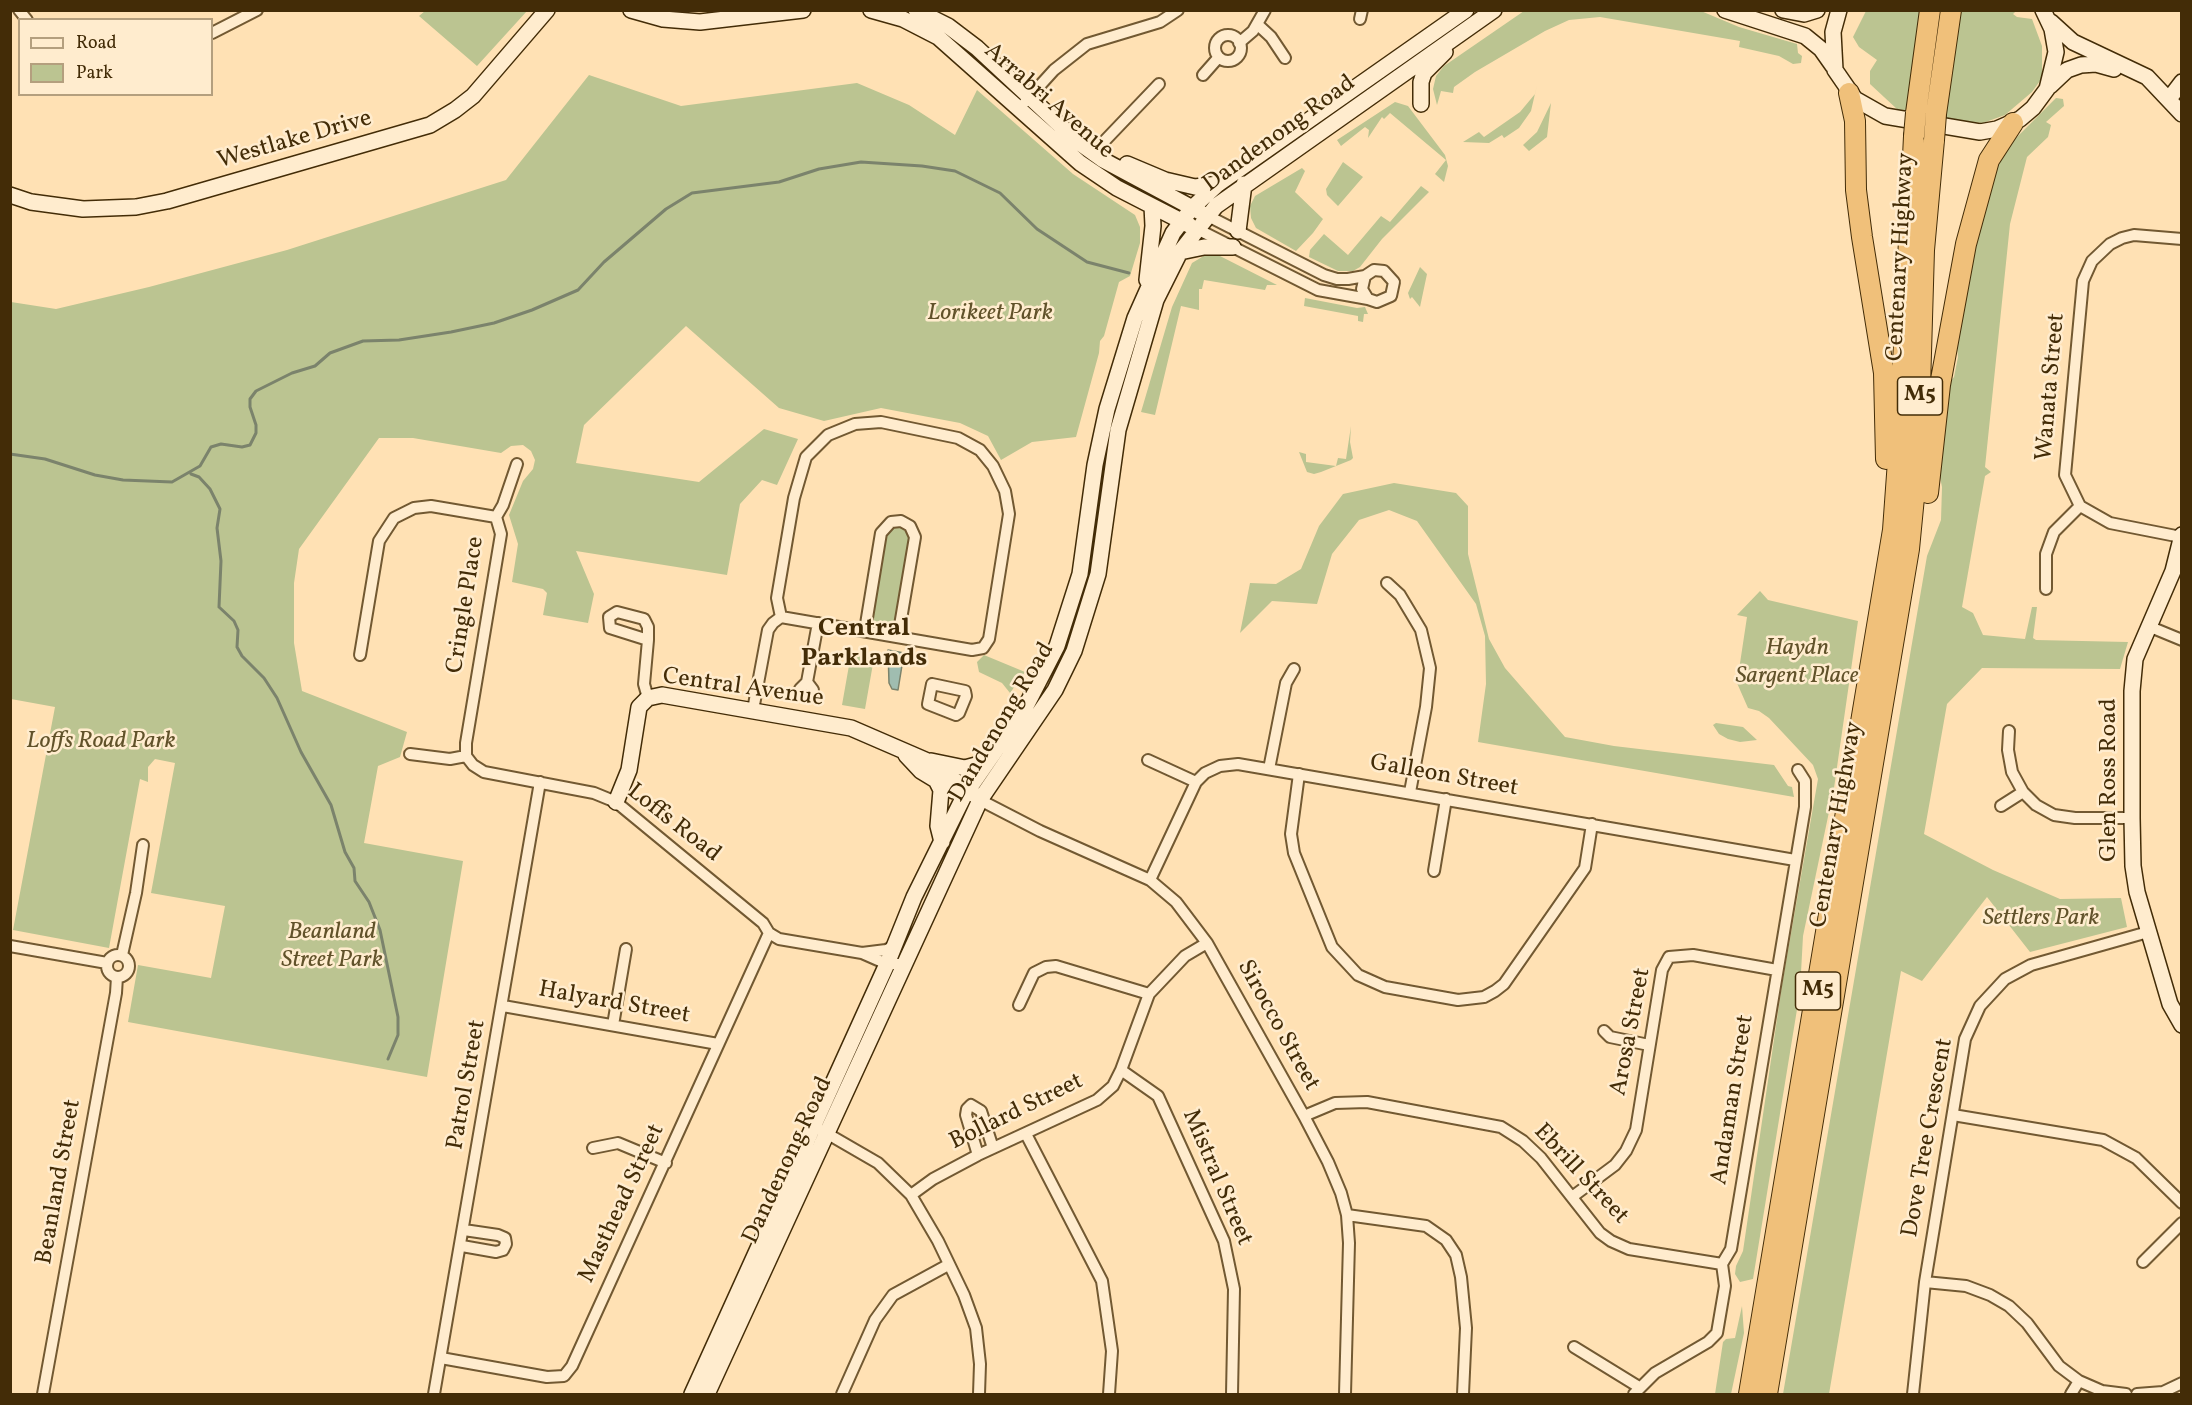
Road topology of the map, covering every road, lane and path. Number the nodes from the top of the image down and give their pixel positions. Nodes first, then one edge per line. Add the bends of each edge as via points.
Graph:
1 (257, 10) edge
2 (547, 10) edge
3 (631, 10) edge
4 (871, 10) edge
5 (916, 10) edge
6 (1178, 10) edge
7 (1265, 10) edge
8 (1466, 10) edge
9 (1494, 10) edge
10 (1725, 10) edge
11 (1782, 10) edge
12 (1817, 10) edge
13 (1839, 10) edge
14 (1930, 10) edge
15 (1951, 10) edge
16 (803, 11) edge
17 (2045, 14) edge
18 (1750, 15) edge
19 (1257, 24) junction
20 (213, 32) edge
21 (1453, 39) junction
22 (1239, 43) junction
23 (1218, 58) junction
24 (1285, 58) dead end
25 (1835, 70) junction
26 (1203, 75) dead end
27 (2181, 82) edge
28 (1159, 84) dead end
29 (2047, 89) junction
30 (1848, 93) junction
31 (2165, 97) junction
32 (1024, 103) junction
33 (1421, 104) dead end
34 (2181, 114) edge
35 (2013, 123) junction
36 (1098, 157) junction
37 (1218, 184) junction
38 (1244, 184) junction
39 (10, 195) edge
40 (1152, 206) junction
41 (1192, 208) junction
42 (1213, 219) junction
43 (1181, 221) junction
44 (1197, 229) junction
45 (1238, 231) junction
46 (2181, 239) edge
47 (1233, 247) junction
48 (1180, 252) junction
49 (1365, 276) junction
50 (1147, 289) junction
51 (1368, 299) junction
52 (517, 464) dead end
53 (2080, 506) junction
54 (496, 517) junction
55 (2181, 536) edge
56 (1387, 583) dead end
57 (1885, 587) junction
58 (2046, 589) dead end
59 (781, 617) junction
60 (818, 623) junction
61 (2148, 626) junction
62 (865, 630) junction
63 (898, 637) junction
64 (648, 640) dead end
65 (2181, 640) edge
66 (1893, 650) junction
67 (360, 655) dead end
68 (1294, 669) dead end
69 (807, 687) dead end
70 (648, 698) junction
71 (753, 710) junction
72 (2009, 731) dead end
73 (902, 751) junction
74 (410, 754) dead end
75 (466, 756) junction
76 (925, 760) junction
77 (1148, 760) dead end
78 (987, 762) junction
79 (1269, 769) junction
80 (1798, 770) dead end
81 (1299, 774) junction
82 (936, 780) junction
83 (540, 782) junction
84 (1196, 782) junction
85 (1410, 792) junction
86 (2023, 792) junction
87 (971, 795) junction
88 (1446, 799) junction
89 (616, 802) junction
90 (2001, 806) dead end
91 (2132, 818) junction
92 (1592, 824) junction
93 (942, 842) junction
94 (143, 844) dead end
95 (1796, 860) junction
96 (1434, 871) dead end
97 (1150, 880) junction
98 (2148, 932) junction
99 (769, 933) junction
100 (1207, 943) junction
101 (10, 946) edge
102 (895, 946) junction
103 (626, 949) dead end
104 (862, 953) junction
105 (122, 955) junction
106 (107, 963) junction
107 (887, 964) junction
108 (903, 964) junction
109 (1777, 970) junction
110 (117, 977) junction
111 (1149, 994) junction
112 (1018, 1005) dead end
113 (503, 1006) junction
114 (613, 1025) junction
115 (2181, 1025) edge
116 (1604, 1031) dead end
117 (718, 1044) junction
118 (1649, 1045) junction
119 (1121, 1070) junction
120 (1953, 1114) junction
121 (1304, 1116) junction
122 (820, 1130) junction
123 (1026, 1134) junction
124 (593, 1148) dead end
125 (993, 1148) junction
126 (978, 1155) junction
127 (666, 1163) junction
128 (911, 1195) junction
129 (1572, 1197) junction
130 (2181, 1203) edge
131 (1347, 1215) junction
132 (2181, 1223) edge
133 (464, 1230) junction
134 (462, 1246) junction
135 (2143, 1262) dead end
136 (1722, 1264) junction
137 (948, 1265) junction
138 (1925, 1282) junction
139 (1574, 1347) dead end
140 (441, 1358) junction
141 (2079, 1381) junction
142 (2181, 1383) edge
143 (1637, 1391) edge
144 (43, 1395) edge
145 (434, 1395) edge
146 (692, 1395) edge
147 (707, 1395) edge
148 (842, 1395) edge
149 (979, 1395) edge
150 (1109, 1395) edge
151 (1232, 1395) edge
152 (1345, 1395) edge
153 (1463, 1395) edge
154 (1749, 1395) edge
155 (1767, 1395) edge
156 (1912, 1395) edge
157 (2072, 1395) edge
158 (2126, 1395) edge
159 (2138, 1395) edge

1 - 20 street
2 - 39 main road, Westlake Drive via 473,96 430,125 136,207 82,209
3 - 16 main road via 663,20 700,22
4 - 32 main road, Arrabri Avenue via 903,19 938,37
5 - 32 main road, Arrabri Avenue via 955,32
6 - 32 street via 1160,22 1087,44 1054,70
7 - 19 street
8 - 37 main road, Dandenong Road
9 - 21 main road, Dandenong Road
10 - 18 main road
11 - 12 main road via 1804,14
13 - 25 main road via 1833,32
14 - 57 highway, Centenary Highway / M5, bridge via 1914,136 1897,479
15 - 66 highway, Centenary Highway / M5, bridge via 1936,114 1924,250 1918,456
17 - 29 main road via 2056,52
17 - 31 main road via 2067,38 2142,74
18 - 25 main road via 1805,36 1821,49
19 - 22 street
19 - 24 street
21 - 33 main road via 1442,58 1424,73
21 - 38 main road, Dandenong Road
22 - 23 street via 1240,53 1235,59
22 - 23 street via 1231,36 1219,39 1215,50
23 - 26 street
25 - 30 main road
27 - 31 main road
28 - 36 street
29 - 31 main road via 2074,67 2096,64 2112,68
29 - 35 main road via 2033,108
30 - 35 main road via 1864,107 1897,119 1980,132
30 - 57 highway via 1855,121 1860,225 1884,373 1886,435 1878,564
31 - 34 main road
32 - 36 main road, Arrabri Avenue
32 - 40 main road, Arrabri Avenue via 1089,170
35 - 66 highway via 1989,160 1966,244 1940,385 1915,583 1903,642
36 - 37 main road via 1194,187
36 - 41 main road, Arrabri Avenue
37 - 41 main road, Dandenong Road
38 - 42 main road, Dandenong Road via 1216,206
38 - 45 main road
40 - 43 main road, Arrabri Avenue
40 - 50 main road
41 - 42 main road, Arrabri Avenue
41 - 43 main road, Dandenong Road
42 - 44 main road, Dandenong Road
42 - 45 street
43 - 44 main road, Arrabri Avenue
43 - 50 main road, Dandenong Road
44 - 47 street
44 - 48 main road, Dandenong Road
45 - 49 street via 1324,275 1337,279
46 - 53 street, Wanata Street via 2134,235 2122,238 2092,261 2083,281 2065,475
47 - 48 main road
47 - 51 street via 1318,290
48 - 87 main road, Dandenong Road via 1156,300 1118,430 1098,574 1074,651 1055,690
49 - 51 street via 1362,289
49 - 51 street via 1374,270 1384,271 1394,287 1387,300
50 - 78 main road, Dandenong Road via 1100,435 1080,574 1068,619 1025,708
52 - 54 street, Cringle Place
53 - 55 street via 2110,523
53 - 58 street via 2054,532 2046,554
54 - 67 street via 431,506 414,508 394,518 379,541
54 - 75 street, Cringle Place via 501,534
55 - 61 main road, Glen Ross Road via 2173,572
56 - 85 street via 1400,595 1421,630 1430,668
57 - 154 highway, Centenary Highway / M5
59 - 60 street
59 - 63 street via 777,598 794,498 806,457 828,435 855,424 881,422 958,438 980,450 1005,491 1009,514 989,639 982,648 972,650
59 - 71 street via 768,630
60 - 62 street
60 - 69 street
61 - 65 street
61 - 91 main road, Glen Ross Road via 2134,671
62 - 63 street
62 - 63 street via 881,533 891,522 901,521 910,526 915,537
64 - 70 street via 644,684
66 - 155 highway, Centenary Highway / M5
68 - 79 street via 1286,683
70 - 71 main road, Central Avenue via 662,695
70 - 89 main road, Central Avenue via 639,707 629,770
71 - 73 main road, Central Avenue via 851,728
72 - 86 street via 2012,772
73 - 76 main road, Central Avenue
73 - 82 main road, Central Avenue
74 - 75 street via 450,759
75 - 83 street, Loffs Road via 484,772
76 - 78 main road, Central Avenue via 965,768
76 - 87 main road, Central Avenue
77 - 84 street
78 - 87 main road, Dandenong Road
79 - 81 street, Galleon Street
79 - 84 street, Galleon Street via 1238,764 1220,766
80 - 95 street, Andaman Street via 1805,781 1806,795
81 - 85 street, Galleon Street
81 - 92 street via 1291,834 1294,853 1332,947 1358,975 1385,987 1416,993 1471,1000 1484,998 1504,984 1585,868
82 - 87 main road, Central Avenue
82 - 93 main road via 941,790 938,826
83 - 89 street, Loffs Road via 594,793
83 - 113 street, Patrol Street
84 - 97 street
85 - 88 street, Galleon Street
86 - 90 street
86 - 91 street via 2036,805 2054,814
87 - 93 main road, Dandenong Road
87 - 97 street, Sirocco Street
87 - 108 main road, Dandenong Road
88 - 92 street, Galleon Street
88 - 96 street
89 - 99 street, Loffs Road via 763,923
91 - 98 main road, Glen Ross Road via 2133,866
92 - 95 street, Galleon Street
93 - 102 main road, Dandenong Road
94 - 105 street
95 - 109 street, Andaman Street
97 - 100 street, Sirocco Street via 1181,908
98 - 115 main road, Glen Ross Road via 2170,1004
98 - 120 street, Dove Tree Crescent via 2031,965 2005,979 1980,1006 1965,1039
99 - 104 street, Loffs Road via 779,939
99 - 117 street, Masthead Street
100 - 111 street, Bollard Street via 1185,956
100 - 121 street, Sirocco Street
101 - 106 street
102 - 104 street, Loffs Road
102 - 107 main road, Dandenong Road
103 - 114 street
104 - 107 street, Loffs Road
105 - 106 street via 113,956
105 - 110 street via 129,961 129,969
106 - 110 street via 108,971
107 - 108 street, Loffs Road
107 - 122 main road, Dandenong Road
108 - 122 main road, Dandenong Road
109 - 118 street, Arosa Street via 1693,955 1669,957 1662,970
109 - 136 street, Andaman Street via 1731,1248
110 - 144 street, Beanland Street
111 - 112 street via 1056,966 1034,973
111 - 119 street, Bollard Street
113 - 114 street, Halyard Street
113 - 133 street, Patrol Street
114 - 117 street, Halyard Street
116 - 118 street via 1610,1037
117 - 127 street, Masthead Street
118 - 129 street, Arosa Street via 1635,1130 1626,1151 1615,1165
119 - 123 street, Bollard Street via 1113,1086 1097,1100
119 - 151 street, Mistral Street via 1158,1096 1224,1241 1234,1289
120 - 130 street via 2103,1140 2136,1158
120 - 138 street, Dove Tree Crescent
121 - 129 street, Ebrill Street via 1335,1103 1359,1102 1501,1127 1541,1158
121 - 131 street, Sirocco Street via 1328,1162
122 - 128 street via 878,1163
122 - 146 main road, Dandenong Road
122 - 147 main road, Dandenong Road
123 - 125 street, Bollard Street
123 - 150 street via 1102,1281 1112,1351
124 - 127 street via 618,1143
125 - 126 street, Bollard Street
125 - 126 street via 981,1111 971,1106 966,1115
126 - 128 street, Bollard Street
127 - 140 street, Masthead Street via 564,1376 547,1377
128 - 137 street
129 - 136 street, Ebrill Street via 1600,1233 1618,1246
131 - 152 street, Sirocco Street
131 - 153 street via 1426,1226 1446,1240 1456,1256 1461,1277 1466,1328
132 - 135 street
133 - 134 street, Patrol Street
133 - 134 street via 505,1238 506,1244 496,1252
134 - 140 street, Patrol Street
136 - 143 street, Andaman Street via 1725,1286 1717,1333 1655,1373
137 - 148 street via 893,1295 875,1320
137 - 149 street via 976,1328
138 - 141 street via 1966,1286 2009,1306 2059,1366
138 - 156 street, Dove Tree Crescent
139 - 143 street
140 - 145 street, Patrol Street
141 - 157 street
141 - 158 street via 2102,1391
142 - 159 street via 2163,1392

